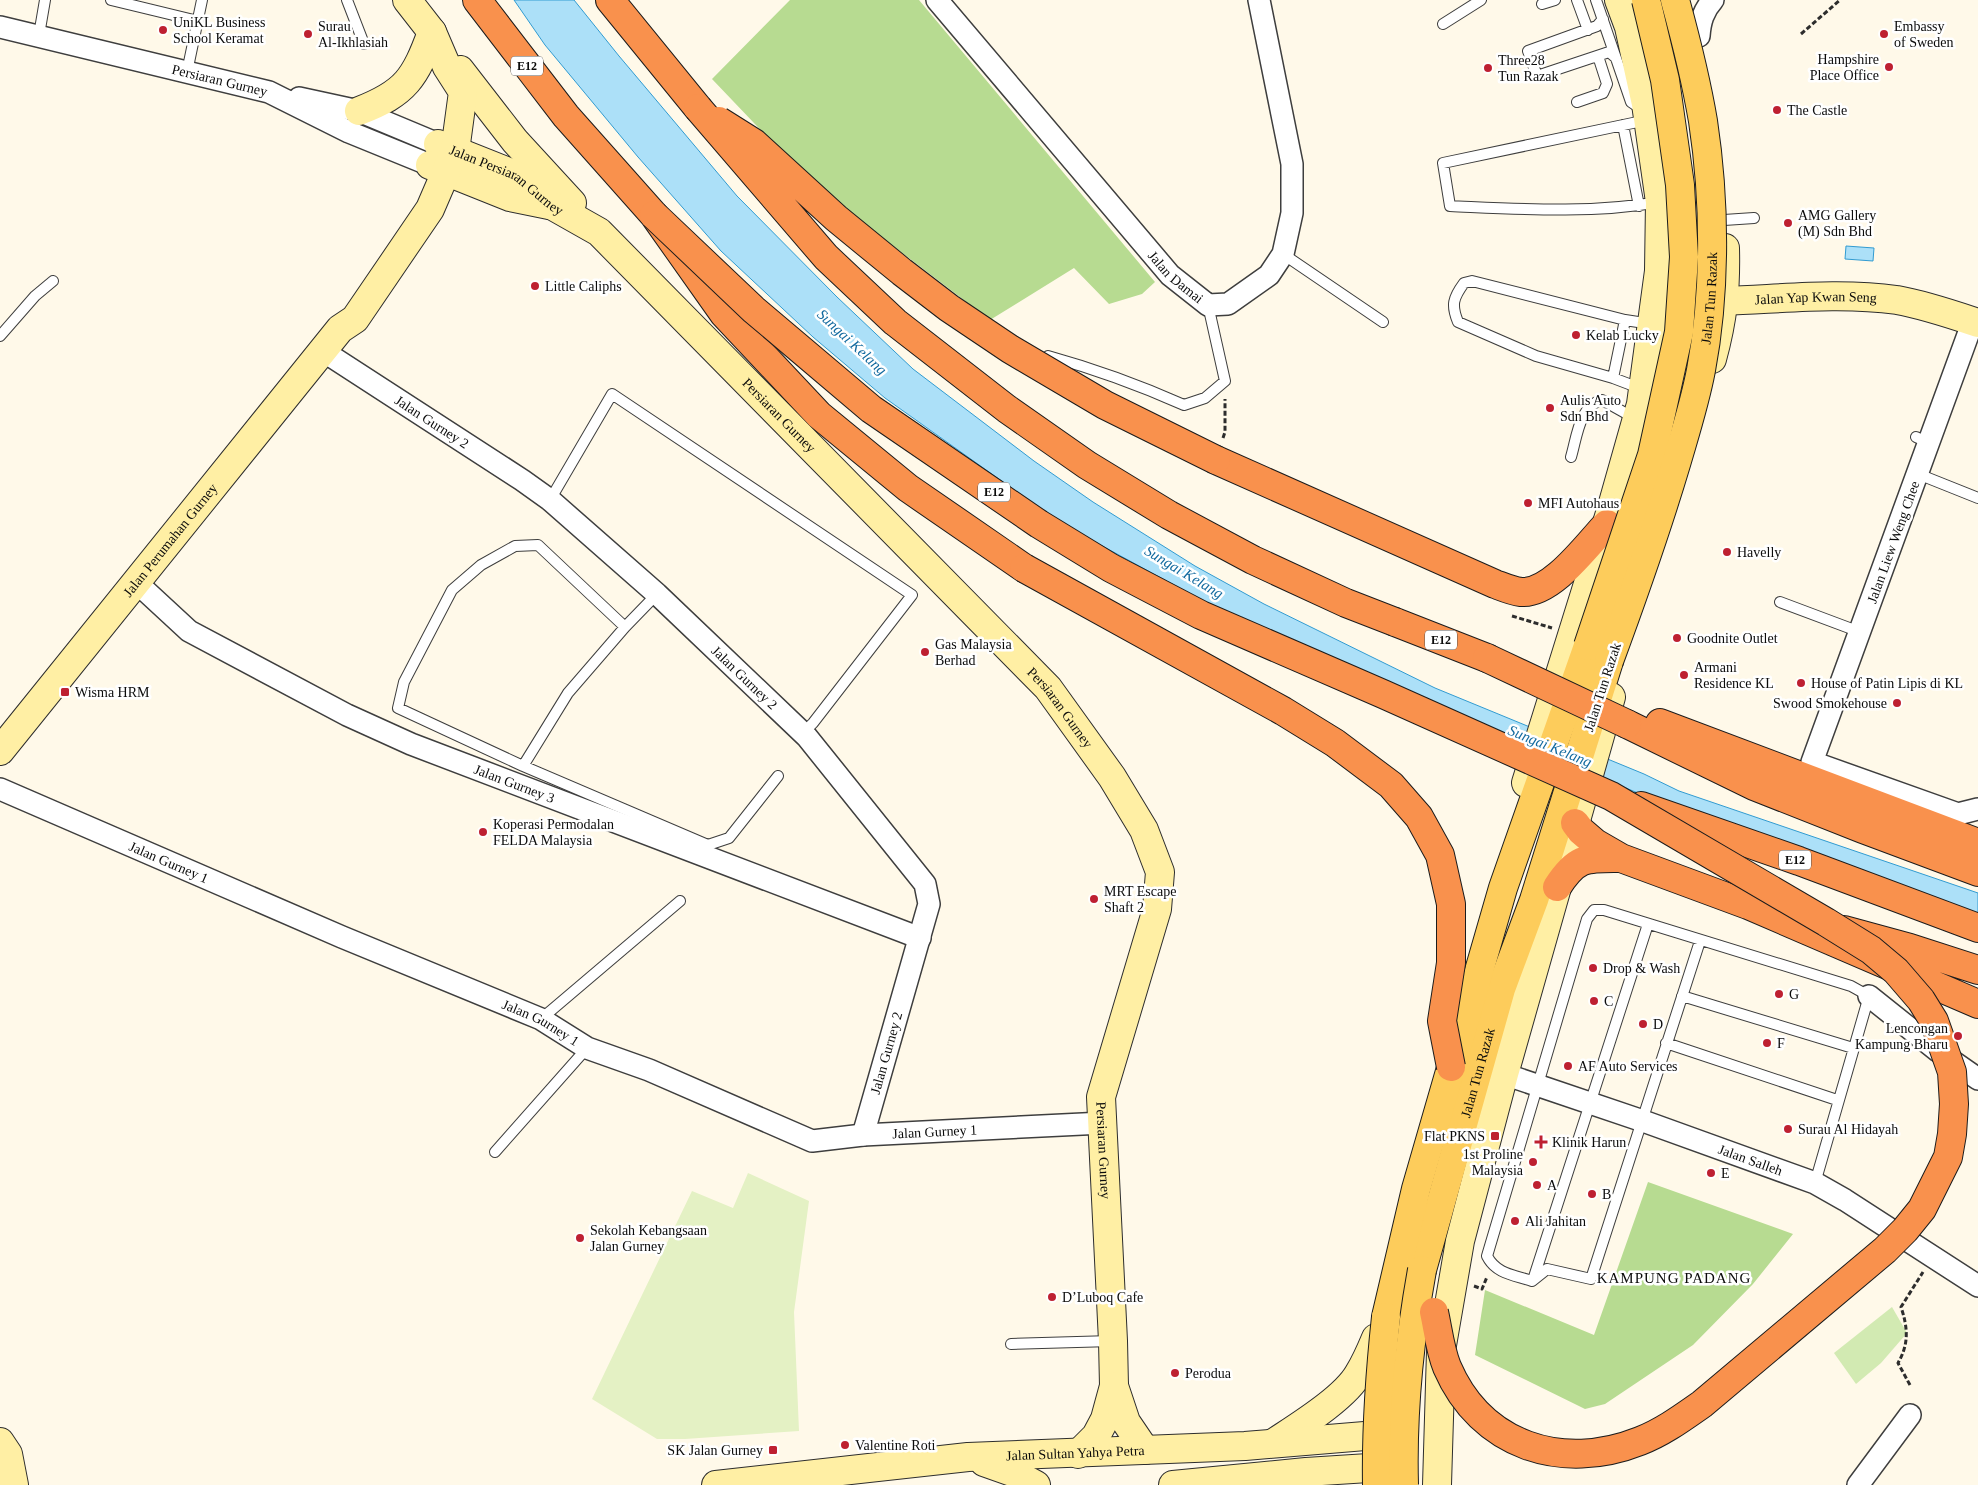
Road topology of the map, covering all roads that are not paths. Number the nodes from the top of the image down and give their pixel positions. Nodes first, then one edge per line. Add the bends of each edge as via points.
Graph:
1 (45, 0) edge
2 (111, 0) edge
3 (202, 0) edge
4 (347, 0) edge
5 (407, 0) edge
6 (477, 0) edge
7 (610, 0) edge
8 (937, 0) edge
9 (1259, 0) edge
10 (1481, 0) edge
11 (1555, 0) edge
12 (1577, 0) edge
13 (1596, 0) edge
14 (1646, 0) edge
15 (1675, 0) edge
16 (1688, 0) edge
17 (1713, 0) edge
18 (1542, 4) dead end
19 (1611, 10) edge
20 (198, 21) junction
21 (1443, 24) dead end
22 (0, 27) edge
23 (1588, 30) junction
24 (432, 32) junction
25 (39, 35) junction
26 (1699, 36) junction
27 (364, 44) dead end
28 (1598, 56) junction
29 (1616, 58) junction
30 (187, 72) junction
31 (269, 92) junction
32 (1577, 102) dead end
33 (698, 108) junction
34 (359, 111) junction
35 (1639, 117) junction
36 (442, 158) junction
37 (1650, 204) junction
38 (553, 206) joint
39 (654, 215) junction
40 (1754, 218) dead end
41 (1724, 220) junction
42 (599, 232) junction
43 (1282, 254) junction
44 (1658, 271) junction
45 (54, 282) dead end
46 (1724, 301) junction
47 (1208, 305) junction
48 (1383, 322) dead end
49 (1638, 322) junction
50 (1976, 322) edge
51 (0, 336) edge
52 (323, 351) junction
53 (1048, 356) dead end
54 (1613, 378) junction
55 (1644, 390) junction
56 (1637, 419) junction
57 (1571, 457) dead end
58 (1918, 474) junction
59 (1978, 498) edge
60 (550, 500) junction
61 (1607, 524) junction
62 (136, 582) junction
63 (657, 594) junction
64 (1780, 602) dead end
65 (624, 626) junction
66 (1860, 632) junction
67 (1486, 658) junction
68 (803, 733) junction
69 (0, 751) edge
70 (523, 766) junction
71 (778, 776) dead end
72 (0, 789) edge
73 (1611, 796) junction
74 (1978, 809) edge
75 (1575, 823) junction
76 (1978, 843) edge
77 (1622, 858) junction
78 (1978, 872) edge
79 (1557, 887) junction
80 (680, 901) dead end
81 (1748, 905) junction
82 (1648, 924) junction
83 (1978, 928) edge
84 (920, 938) junction
85 (1700, 941) junction
86 (1978, 970) edge
87 (1682, 996) junction
88 (1868, 996) junction
89 (1978, 1004) edge
90 (540, 1019) junction
91 (1666, 1043) junction
92 (587, 1048) junction
93 (1853, 1048) junction
94 (1451, 1067) junction
95 (1504, 1074) junction
96 (1978, 1079) edge
97 (1538, 1086) junction
98 (1838, 1100) junction
99 (1588, 1103) junction
100 (1643, 1121) junction
101 (1104, 1123) junction
102 (863, 1135) junction
103 (495, 1152) dead end
104 (1815, 1183) junction
105 (1422, 1270) junction
106 (1532, 1281) junction
107 (1978, 1286) edge
108 (1376, 1338) junction
109 (1113, 1341) junction
110 (1011, 1344) dead end
111 (1114, 1386) junction
112 (1910, 1415) dead end
113 (1437, 1431) junction
114 (1368, 1436) junction
115 (0, 1442) edge
116 (1273, 1444) junction
117 (1144, 1450) junction
118 (1078, 1454) junction
119 (968, 1457) junction
120 (1437, 1474) edge
121 (1317, 1478) edge
122 (1371, 1479) edge
123 (14, 1485) edge
124 (716, 1485) edge
125 (1036, 1485) edge
126 (1173, 1485) edge
127 (1404, 1485) edge
128 (1858, 1485) edge

1 - 25 lane
2 - 20 lane
3 - 20 lane
4 - 27 lane
5 - 24 main road
6 - 39 highway, E12 via 566,116
7 - 33 highway, E12
8 - 47 street, Jalan Damai via 1170,275
9 - 43 street, Jalan Damai via 1292,164 1292,213
10 - 21 lane
11 - 18 lane
12 - 23 lane
13 - 19 lane
14 - 94 main road, Jalan Tun Razak, bridge via 1665,80 1680,185 1684,257 1679,332 1641,493 1503,888
15 - 105 main road, Jalan Tun Razak, bridge via 1703,122 1711,199 1708,323 1701,370 1654,537 1609,661 1534,900 1501,989
16 - 26 main road, Jalan Tun Razak
17 - 26 street via 1702,15
19 - 23 lane via 1597,26
19 - 29 lane
19 - 35 main road via 1629,27
20 - 30 lane
22 - 25 street, Persiaran Gurney
23 - 28 lane via 1528,51 1537,76
24 - 34 main road via 411,78 383,102
24 - 36 main road, Jalan Perumahan Gurney via 447,67 463,92
24 - 42 main road via 516,141
25 - 30 street, Persiaran Gurney
26 - 41 main road, Jalan Tun Razak via 1714,119
28 - 29 lane via 1609,52
28 - 32 lane via 1607,84 1603,93
29 - 35 lane via 1631,102 1638,106
30 - 31 street, Persiaran Gurney
31 - 34 street
31 - 36 street, Persiaran Gurney via 349,132
33 - 61 highway, bridge via 754,143 836,218 949,308 1002,344 1105,405 1216,460 1495,584 1521,592 1535,590 1560,574
33 - 67 highway, E12, bridge via 826,257 895,322 1007,409 1087,465 1253,560 1346,603
34 - 36 street
35 - 37 main road
35 - 37 lane via 1443,163 1450,206 1538,210
36 - 38 main road, Jalan Persiaran Gurney via 516,175
36 - 52 main road, Jalan Perumahan Gurney via 430,209 355,319 340,329
37 - 44 main road
38 - 42 main road, Persiaran Gurney
39 - 73 highway, E12, bridge via 754,310 871,409 1039,524 1111,568 1201,615
39 - 94 highway, bridge via 724,314 819,416 908,488 1024,568 1283,711 1335,743 1391,785 1418,817 1440,855 1451,904 1450,963 1442,1020
40 - 41 lane
41 - 46 main road, Jalan Tun Razak
42 - 101 main road, Persiaran Gurney via 1048,688 1132,808 1160,872 1157,909 1101,1097
43 - 47 street, Jalan Damai via 1269,275 1228,304
43 - 48 lane
44 - 46 main road, Jalan Yap Kwan Seng via 1681,290
44 - 49 main road
45 - 51 lane via 35,296
46 - 50 main road, Jalan Yap Kwan Seng via 1834,296 1896,300 1943,310
46 - 75 main road, Jalan Tun Razak, bridge via 1722,322 1671,515 1612,694
47 - 53 lane via 1224,381 1205,398 1184,405 1085,366
49 - 54 lane
49 - 54 lane via 1472,281 1464,283 1456,294 1453,309 1458,322 1536,356
49 - 55 main road
50 - 58 street, Jalan Liew Weng Chee via 1922,440
52 - 60 street, Jalan Gurney 2
52 - 62 main road, Jalan Perumahan Gurney
54 - 55 lane
55 - 56 main road
56 - 57 lane via 1602,400 1594,402 1585,411
56 - 61 main road
58 - 59 lane
58 - 66 street, Jalan Liew Weng Chee
60 - 63 street, Jalan Gurney 2
60 - 68 lane via 612,394 912,596
61 - 108 main road, bridge via 1410,1164 1384,1280
62 - 69 main road, Jalan Perumahan Gurney
62 - 84 street, Jalan Gurney 3 via 189,631 347,716 411,744
63 - 65 lane
63 - 68 street, Jalan Gurney 2
64 - 66 lane
65 - 70 lane via 568,693
65 - 70 lane via 538,545 515,546 481,565 452,590 404,682 398,708
66 - 74 street, Jalan Liew Weng Chee via 1812,762 1958,814
67 - 76 highway, bridge
67 - 78 highway, E12, bridge via 1754,786
68 - 84 street, Jalan Gurney 2 via 925,884 929,904
70 - 71 lane via 708,845 729,838
72 - 90 street, Jalan Gurney 1
73 - 83 highway, E12, bridge
73 - 105 highway, bridge via 1872,950 1896,972 1921,1000 1934,1021 1952,1072 1948,1157 1922,1209 1885,1250 1702,1404 1669,1427 1605,1452 1572,1454 1537,1450 1507,1436 1480,1417 1465,1401 1446,1366
75 - 77 highway via 1595,843
75 - 79 main road, Jalan Tun Razak
77 - 79 highway via 1590,858 1577,863
77 - 81 highway
79 - 95 main road, Jalan Tun Razak
80 - 90 lane
81 - 86 highway, bridge via 1910,948
81 - 89 highway, bridge
82 - 85 lane
82 - 97 lane via 1604,910 1594,910 1587,919
82 - 99 lane
84 - 102 street, Jalan Gurney 2
85 - 87 lane
85 - 88 lane via 1851,986
87 - 91 lane
87 - 93 lane
88 - 93 lane
88 - 96 street
90 - 92 street, Jalan Gurney 1
91 - 98 lane
91 - 100 lane
92 - 102 street, Jalan Gurney 1 via 649,1070 812,1141
92 - 103 lane
93 - 98 lane
94 - 122 main road, Jalan Tun Razak, bridge via 1416,1189 1386,1317
95 - 97 street, Jalan Salleh
95 - 113 main road, Jalan Tun Razak via 1450,1289 1441,1352
97 - 99 street, Jalan Salleh
97 - 106 lane via 1487,1256 1498,1270
98 - 104 lane
99 - 100 street, Jalan Salleh
99 - 106 lane
100 - 104 street, Jalan Salleh
100 - 106 lane via 1591,1279 1547,1269
101 - 102 street, Jalan Gurney 1
101 - 109 main road, Persiaran Gurney
104 - 107 street, Jalan Salleh
105 - 127 main road, Jalan Tun Razak, bridge via 1405,1390
108 - 114 main road
108 - 116 main road via 1358,1375 1342,1392 1314,1417
109 - 110 lane
109 - 111 main road, Persiaran Gurney
111 - 117 main road, Persiaran Gurney via 1126,1422
111 - 118 main road, Persiaran Gurney via 1105,1419 1096,1436
112 - 128 street
113 - 114 main road, Jalan Sultan Yahya Petra
113 - 120 main road, Jalan Tun Razak
114 - 116 main road, Jalan Sultan Yahya Petra
114 - 122 main road
115 - 123 main road via 8,1454
116 - 117 main road, Jalan Sultan Yahya Petra
117 - 118 main road, Jalan Sultan Yahya Petra
118 - 119 main road, Jalan Sultan Yahya Petra
119 - 124 main road, Jalan Sultan Yahya Petra
119 - 125 main road via 1012,1472
120 - 122 main road
121 - 122 main road
121 - 126 main road

